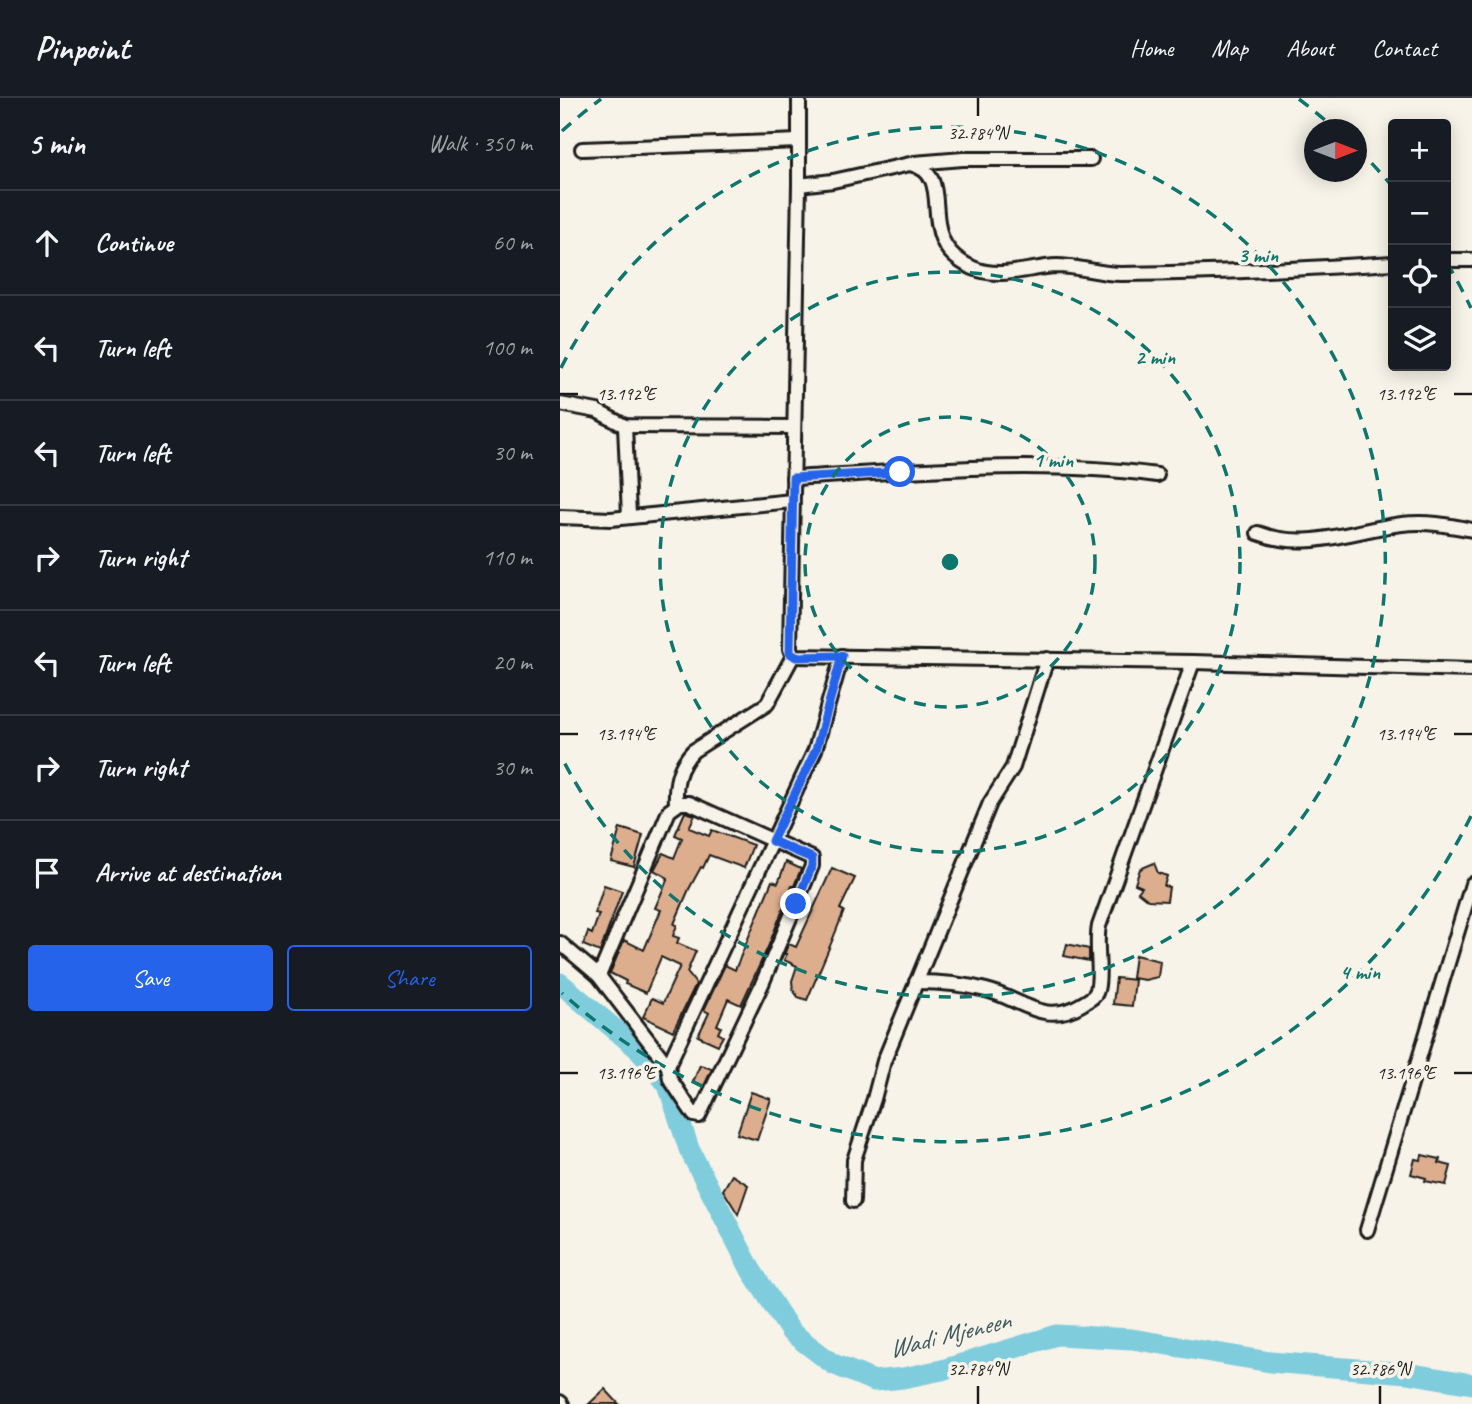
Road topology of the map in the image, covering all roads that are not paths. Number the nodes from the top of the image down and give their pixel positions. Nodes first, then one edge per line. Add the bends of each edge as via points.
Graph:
1 (799, 98) edge
2 (799, 141) junction
3 (582, 149) dead end
4 (1091, 159) dead end
5 (910, 164) junction
6 (799, 185) junction
7 (1451, 260) edge
8 (1472, 260) edge
9 (1388, 263) edge
10 (560, 404) edge
11 (625, 426) junction
12 (794, 427) junction
13 (1157, 475) dead end
14 (793, 478) junction
15 (792, 501) junction
16 (629, 516) junction
17 (560, 517) edge
18 (1472, 530) edge
19 (1258, 533) dead end
20 (793, 656) junction
21 (842, 656) junction
22 (1047, 659) junction
23 (1193, 662) junction
24 (1472, 670) edge
25 (676, 805) junction
26 (772, 841) junction
27 (1472, 884) edge
28 (560, 943) edge
29 (599, 976) junction
30 (916, 982) junction
31 (668, 1066) junction
32 (853, 1200) dead end
33 (1367, 1230) dead end

1 - 2 street
2 - 3 street
2 - 6 street
4 - 5 street via 963,159
5 - 6 street
5 - 9 street via 932,177 940,238 948,251 985,272 1061,266 1117,274
6 - 12 street
7 - 8 street
10 - 11 street via 597,411
11 - 12 street
11 - 16 street
12 - 14 street
13 - 14 street via 1023,467
14 - 15 street
15 - 16 street
15 - 20 street via 789,649
16 - 17 street
18 - 19 street via 1411,523 1303,542
20 - 21 street
20 - 25 street via 767,704 687,757 677,778
21 - 22 street
21 - 26 street via 816,750
22 - 23 street
22 - 30 street via 1013,767 990,803
23 - 24 street
23 - 30 street via 1099,926 1094,996 1060,1014 1045,1014 986,990
25 - 26 street via 689,803
25 - 29 street via 669,811
26 - 31 street
26 - 31 street via 812,858 812,866 699,1116 670,1079
27 - 33 street
28 - 29 street
29 - 31 street
30 - 32 street via 884,1061 854,1160

